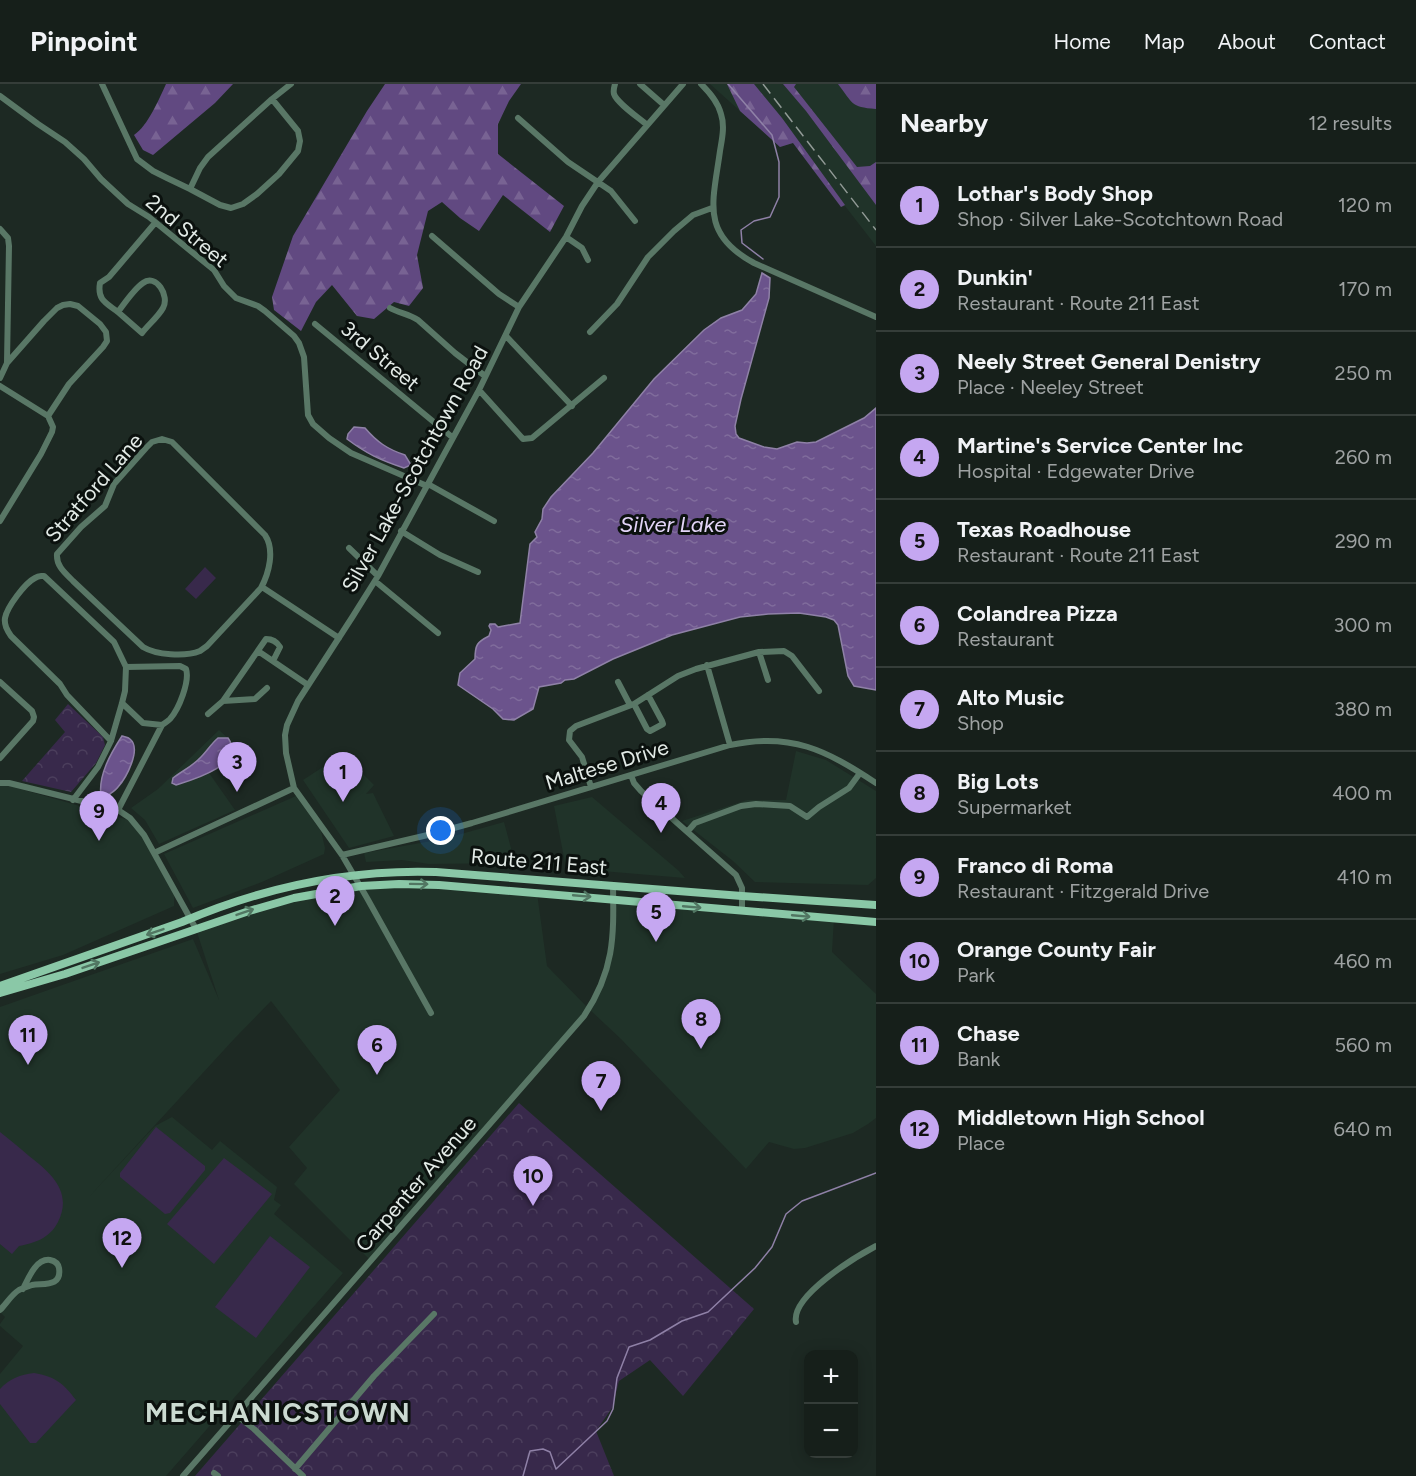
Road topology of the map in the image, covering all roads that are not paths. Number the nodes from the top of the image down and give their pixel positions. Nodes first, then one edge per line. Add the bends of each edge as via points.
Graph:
1 (102, 84) edge
2 (291, 84) edge
3 (615, 84) edge
4 (640, 84) edge
5 (683, 84) edge
6 (701, 84) edge
7 (0, 96) edge
8 (272, 99) junction
9 (664, 105) junction
10 (518, 118) dead end
11 (647, 125) junction
12 (598, 182) junction
13 (190, 189) junction
14 (712, 208) junction
15 (635, 221) dead end
16 (155, 223) junction
17 (0, 229) edge
18 (432, 236) dead end
19 (566, 237) junction
20 (588, 260) dead end
21 (519, 307) junction
22 (390, 308) dead end
23 (117, 312) junction
24 (876, 317) edge
25 (315, 324) dead end
26 (590, 332) dead end
27 (506, 336) junction
28 (7, 363) junction
29 (485, 376) junction
30 (0, 378) edge
31 (604, 378) dead end
32 (0, 386) edge
33 (479, 390) junction
34 (572, 406) junction
35 (48, 416) junction
36 (452, 437) junction
37 (428, 485) junction
38 (0, 521) edge
39 (494, 521) dead end
40 (401, 531) junction
41 (349, 548) dead end
42 (478, 572) dead end
43 (376, 578) junction
44 (262, 587) junction
45 (438, 633) dead end
46 (339, 638) junction
47 (258, 651) junction
48 (759, 652) junction
49 (273, 661) junction
50 (707, 665) junction
51 (126, 667) junction
52 (768, 680) dead end
53 (0, 682) edge
54 (618, 682) dead end
55 (308, 686) junction
56 (267, 688) dead end
57 (819, 691) dead end
58 (648, 696) junction
59 (223, 701) junction
60 (122, 703) junction
61 (632, 705) junction
62 (208, 714) dead end
63 (162, 725) junction
64 (111, 741) junction
65 (730, 745) junction
66 (0, 758) edge
67 (860, 773) junction
68 (631, 775) junction
69 (0, 783) edge
70 (876, 783) edge
71 (591, 787) junction
72 (294, 788) junction
73 (73, 800) junction
74 (118, 810) junction
75 (688, 831) junction
76 (154, 853) junction
77 (342, 855) junction
78 (353, 874) junction
79 (361, 886) junction
80 (613, 886) junction
81 (742, 896) junction
82 (613, 900) junction
83 (876, 906) edge
84 (742, 911) junction
85 (190, 919) junction
86 (876, 922) edge
87 (196, 929) junction
88 (0, 986) edge
89 (0, 993) edge
90 (431, 1014) dead end
91 (876, 1246) edge
92 (23, 1289) junction
93 (0, 1310) edge
94 (434, 1314) dead end
95 (796, 1322) dead end
96 (236, 1415) junction
97 (295, 1468) junction
98 (183, 1476) edge
99 (303, 1476) edge

1 - 13 street via 137,159
2 - 8 street
3 - 11 street via 614,95
4 - 9 street
5 - 9 street, Silver Lake-Scotchtown Road
6 - 14 street via 722,114
7 - 16 street, 2nd Street via 65,142 128,204
8 - 13 street via 208,157
8 - 13 street via 298,131 298,151 290,162 257,194 236,207 220,205
9 - 11 street, Silver Lake-Scotchtown Road
10 - 12 street via 568,162
11 - 12 street, Silver Lake-Scotchtown Road
12 - 15 street
12 - 19 street, Silver Lake-Scotchtown Road
14 - 24 street via 721,234 744,257
14 - 26 street via 693,215 648,257 617,304
16 - 23 street via 100,283 100,297
16 - 37 street, 2nd Street via 214,270 236,298 258,306 294,336 304,357 308,415 313,424 351,453
17 - 28 street via 9,246
18 - 21 street
19 - 20 street via 582,248
19 - 21 street, Silver Lake-Scotchtown Road
21 - 27 street, Silver Lake-Scotchtown Road
22 - 29 street via 418,320
23 - 23 street via 144,282 157,283 163,291 164,307 142,333
25 - 36 street, 3rd Street
27 - 29 street, Silver Lake-Scotchtown Road
27 - 34 street
28 - 30 street
28 - 35 street via 63,305 78,306 100,324 107,340 69,384
29 - 33 street, Silver Lake-Scotchtown Road
31 - 34 street
32 - 35 street
33 - 34 street via 523,439 532,438
33 - 36 street, Silver Lake-Scotchtown Road
35 - 38 street via 52,432
36 - 37 street, Silver Lake-Scotchtown Road
37 - 39 street, 2nd Street
37 - 40 street, Silver Lake-Scotchtown Road
40 - 42 street
40 - 43 street, Silver Lake-Scotchtown Road
41 - 43 street
43 - 45 street
43 - 46 street, Silver Lake-Scotchtown Road
44 - 44 street, Stratford Lane via 271,551 265,535 172,442 162,439 146,448 114,484 105,506 57,554 58,564 73,581 143,647 159,654 200,651
44 - 46 street
46 - 55 street, Silver Lake-Scotchtown Road
47 - 49 street
47 - 49 street via 266,639 278,643
47 - 59 street
48 - 50 street
48 - 52 street
48 - 57 street via 784,651 792,656
49 - 55 street
50 - 58 street via 678,676
50 - 65 street
51 - 60 street
51 - 63 street via 186,669 186,687 171,718
51 - 64 street via 114,642 44,576 34,578 5,616 11,636
53 - 66 street via 34,717
54 - 61 street
55 - 72 street, Silver Lake-Scotchtown Road via 286,730 286,753
56 - 59 street via 255,699
58 - 61 street
58 - 61 street via 661,726 647,729
59 - 62 street
60 - 63 street via 143,723
60 - 64 street
61 - 71 street via 570,731 569,740 582,757
63 - 74 street
64 - 73 street via 98,767
65 - 67 street, Maltese Drive via 759,740 795,743
65 - 68 street, Maltese Drive
67 - 70 street, Maltese Drive
67 - 75 street via 849,788 807,817 790,806 756,804 695,823
68 - 71 street, Maltese Drive
68 - 75 street via 641,791
69 - 73 street
71 - 77 street, Maltese Drive via 432,834
72 - 76 street
72 - 77 street, Silver Lake-Scotchtown Road
73 - 74 street
74 - 76 street via 138,826
75 - 81 street via 736,875
76 - 85 street
77 - 78 street, Silver Lake-Scotchtown Road
78 - 79 street, Silver Lake-Scotchtown Road
78 - 80 main road, Route 211 East via 436,872
78 - 85 main road, Route 211 East via 281,887
79 -> 82 main road, Route 211 East via 439,885
87 -> 79 main road, Route 211 East via 279,901
79 - 90 street, Silver Lake-Scotchtown Road
80 - 81 main road, Route 211 East
80 - 82 street, Carpenter Avenue
81 - 83 main road, Route 211 East
81 - 84 street
82 -> 84 main road, Route 211 East
82 - 96 street, Carpenter Avenue via 608,969 584,1016
84 -> 86 main road, Route 211 East
85 - 87 street
85 -> 88 main road, Route 211 East
89 -> 87 main road, Route 211 East
91 - 95 street via 852,1259 817,1287 797,1310
92 - 92 street via 53,1283 59,1272 54,1260 45,1259 38,1264
92 - 93 street
94 - 97 street
96 - 97 street
96 - 98 street, Carpenter Avenue
97 - 99 street

